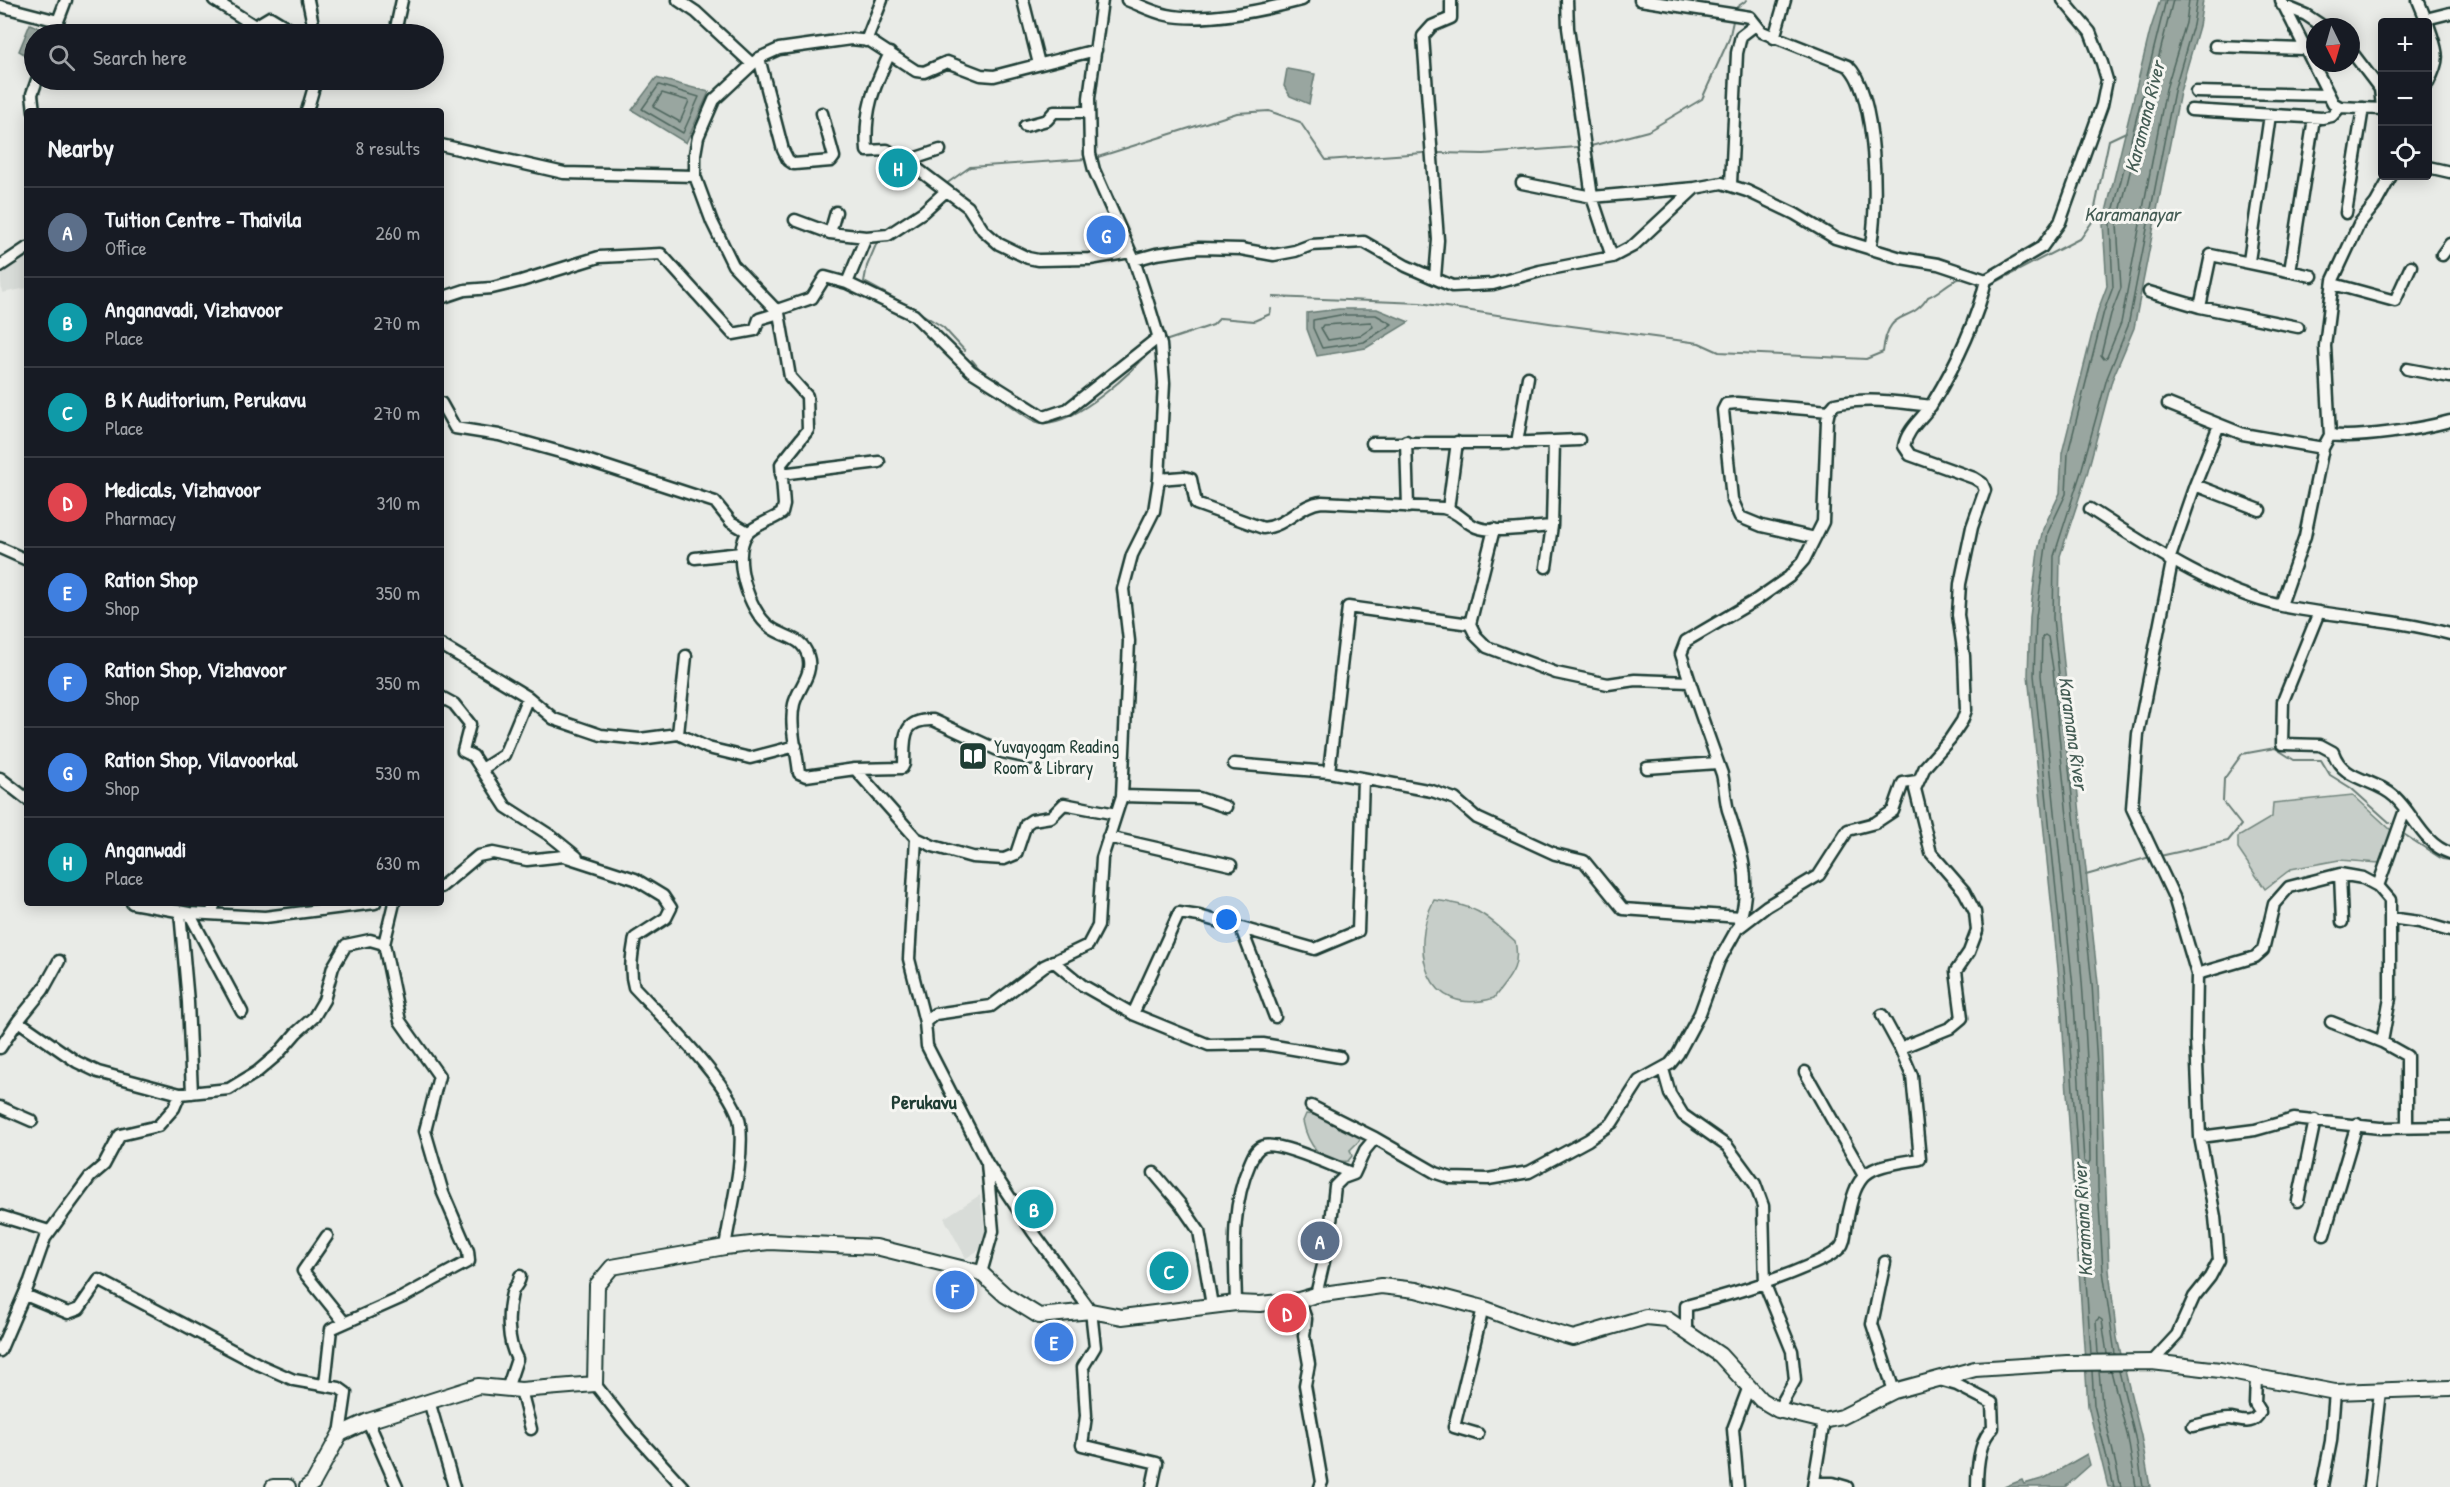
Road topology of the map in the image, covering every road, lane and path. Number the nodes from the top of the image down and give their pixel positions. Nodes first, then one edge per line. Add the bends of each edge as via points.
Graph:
1 (66, 0) edge
2 (214, 0) edge
3 (308, 0) edge
4 (402, 0) edge
5 (678, 0) edge
6 (882, 0) edge
7 (1023, 0) edge
8 (1102, 0) edge
9 (1127, 0) edge
10 (1302, 0) edge
11 (1450, 0) edge
12 (1567, 0) edge
13 (1640, 0) edge
14 (1785, 0) edge
15 (2063, 0) edge
16 (2418, 0) edge
17 (2281, 3) edge
18 (0, 6) edge
19 (2450, 13) edge
20 (2310, 18) edge
21 (2425, 18) edge
22 (2432, 20) edge
23 (58, 21) junction
24 (397, 23) dead end
25 (57, 24) edge
26 (252, 24) edge
27 (258, 24) edge
28 (282, 24) edge
29 (313, 24) edge
30 (1754, 26) junction
31 (1774, 38) junction
32 (2432, 38) edge
33 (866, 41) junction
34 (2215, 46) dead end
35 (2304, 49) junction
36 (1096, 50) junction
37 (890, 53) junction
38 (755, 61) junction
39 (2360, 62) edge
40 (1039, 64) junction
41 (2432, 74) edge
42 (2378, 85) edge
43 (33, 90) edge
44 (314, 90) edge
45 (2196, 92) dead end
46 (2328, 95) junction
47 (2340, 107) junction
48 (34, 108) edge
49 (309, 108) edge
50 (2363, 108) junction
51 (2378, 108) edge
52 (2191, 110) dead end
53 (1088, 111) junction
54 (822, 113) dead end
55 (2270, 115) junction
56 (2314, 118) junction
57 (1025, 126) dead end
58 (444, 146) edge
59 (940, 150) dead end
60 (907, 161) junction
61 (2432, 168) edge
62 (2450, 172) edge
63 (696, 176) junction
64 (2389, 180) edge
65 (1522, 183) dead end
66 (1731, 184) junction
67 (944, 188) junction
68 (1695, 188) junction
69 (1592, 197) junction
70 (836, 212) dead end
71 (2346, 213) dead end
72 (795, 220) dead end
73 (830, 233) junction
74 (866, 237) junction
75 (2450, 244) edge
76 (1870, 249) junction
77 (24, 250) edge
78 (2442, 255) dead end
79 (1132, 256) junction
80 (1612, 257) junction
81 (2249, 261) junction
82 (0, 266) edge
83 (2411, 266) dead end
84 (2290, 271) junction
85 (2312, 276) dead end
86 (1435, 278) junction
87 (1986, 280) junction
88 (847, 283) junction
89 (2332, 284) junction
90 (2149, 292) dead end
91 (444, 297) edge
92 (2200, 307) junction
93 (778, 311) junction
94 (2298, 327) dead end
95 (1159, 337) junction
96 (2407, 369) dead end
97 (1528, 377) dead end
98 (2450, 377) edge
99 (2168, 404) dead end
100 (1931, 406) junction
101 (444, 408) edge
102 (1829, 411) junction
103 (2450, 421) edge
104 (2219, 425) junction
105 (2330, 435) junction
106 (1579, 440) dead end
107 (1406, 441) junction
108 (1554, 441) junction
109 (1457, 442) junction
110 (1517, 442) junction
111 (1372, 443) dead end
112 (2323, 448) junction
113 (879, 462) dead end
114 (781, 474) junction
115 (1159, 479) junction
116 (2195, 485) junction
117 (1408, 507) junction
118 (1448, 509) junction
119 (2090, 509) dead end
120 (2260, 510) dead end
121 (1552, 526) junction
122 (1494, 529) junction
123 (748, 532) junction
124 (1815, 538) junction
125 (0, 548) edge
126 (741, 553) junction
127 (695, 558) dead end
128 (24, 560) edge
129 (2171, 561) junction
130 (1546, 567) dead end
131 (2281, 605) junction
132 (2319, 612) junction
133 (1470, 624) junction
134 (2450, 634) edge
135 (444, 647) edge
136 (686, 656) dead end
137 (1690, 682) junction
138 (528, 697) junction
139 (444, 699) edge
140 (678, 734) junction
141 (796, 746) junction
142 (1039, 759) dead end
143 (1717, 763) junction
144 (1234, 764) dead end
145 (1647, 768) dead end
146 (482, 769) junction
147 (855, 769) junction
148 (1329, 772) junction
149 (0, 778) edge
150 (1363, 779) junction
151 (1917, 781) junction
152 (1122, 796) junction
153 (24, 797) edge
154 (1226, 807) dead end
155 (2405, 810) junction
156 (1116, 814) junction
157 (1108, 837) junction
158 (916, 838) junction
159 (2450, 854) edge
160 (580, 860) junction
161 (1231, 864) dead end
162 (2340, 874) junction
163 (444, 884) edge
164 (2378, 886) junction
165 (2390, 900) junction
166 (149, 906) edge
167 (214, 906) edge
168 (330, 906) edge
169 (393, 906) edge
170 (300, 908) edge
171 (184, 912) junction
172 (211, 914) junction
173 (1741, 917) junction
174 (2390, 918) junction
175 (2408, 921) junction
176 (2342, 922) dead end
177 (1241, 928) junction
178 (1737, 929) junction
179 (2450, 931) edge
180 (384, 944) junction
181 (58, 961) dead end
182 (1053, 961) junction
183 (2197, 974) junction
184 (242, 1012) dead end
185 (1133, 1014) junction
186 (1882, 1014) dead end
187 (1275, 1017) dead end
188 (18, 1021) junction
189 (925, 1022) junction
190 (2331, 1022) dead end
191 (2382, 1042) junction
192 (0, 1048) edge
193 (1900, 1048) junction
194 (1340, 1057) dead end
195 (1663, 1069) junction
196 (1805, 1072) dead end
197 (192, 1093) junction
198 (180, 1094) junction
199 (1311, 1106) dead end
200 (0, 1107) edge
201 (2314, 1120) junction
202 (32, 1121) dead end
203 (2357, 1124) junction
204 (2450, 1127) edge
205 (2407, 1128) junction
206 (2200, 1137) junction
207 (1374, 1138) junction
208 (987, 1163) junction
209 (1154, 1173) dead end
210 (1354, 1174) junction
211 (1863, 1174) junction
212 (2298, 1201) dead end
213 (0, 1216) edge
214 (49, 1232) junction
215 (2324, 1235) dead end
216 (327, 1236) dead end
217 (725, 1247) junction
218 (1885, 1262) dead end
219 (981, 1273) junction
220 (520, 1276) dead end
221 (1765, 1285) junction
222 (1316, 1294) junction
223 (25, 1295) junction
224 (1299, 1300) junction
225 (1236, 1302) junction
226 (1212, 1305) junction
227 (1483, 1308) junction
228 (1091, 1311) junction
229 (344, 1322) junction
230 (1686, 1332) junction
231 (0, 1351) edge
232 (2152, 1362) junction
233 (2256, 1378) junction
234 (1935, 1379) junction
235 (325, 1384) junction
236 (595, 1384) junction
237 (2450, 1388) edge
238 (1748, 1389) junction
239 (514, 1390) junction
240 (1894, 1391) junction
241 (2380, 1391) junction
242 (2335, 1392) junction
243 (429, 1401) junction
244 (1778, 1410) junction
245 (369, 1421) junction
246 (1824, 1421) junction
247 (2193, 1426) dead end
248 (531, 1429) dead end
249 (340, 1434) junction
250 (1478, 1434) dead end
251 (1813, 1485) edge
252 (679, 1486) edge
253 (273, 1487) edge
254 (288, 1487) edge
255 (307, 1487) edge
256 (397, 1487) edge
257 (454, 1487) edge
258 (1152, 1487) edge
259 (1320, 1487) edge
260 (1738, 1487) edge
261 (1846, 1487) edge
262 (1977, 1487) edge
263 (2322, 1487) edge
264 (2368, 1487) edge

1 - 23 street
2 - 26 street
3 - 29 street
4 - 24 street
5 - 38 street
6 - 33 street
7 - 40 street
8 - 36 street
9 - 10 street via 1165,15 1195,18
11 - 86 street via 1451,18 1432,26 1423,36 1438,240
12 - 69 street
13 - 30 street via 1739,14 1750,17
14 - 31 street
15 - 87 street via 2090,32 2102,63 2107,80 2102,105 2060,222 2042,247
16 - 21 street
17 - 20 street
17 - 35 street
18 - 23 street
19 - 22 street
23 - 25 street
27 - 28 street via 270,17
30 - 31 street
30 - 66 street via 1741,36 1737,53
31 - 76 street via 1848,66 1860,81 1875,186 1875,227
32 - 41 street via 2438,64
33 - 37 street
33 - 38 street via 850,39 779,49
34 - 35 street
35 - 46 street
36 - 40 street
36 - 53 street
37 - 40 street via 924,72 947,62 994,76
37 - 60 street via 871,95 866,118 867,151 887,150
38 - 54 street via 783,150 794,164 834,157
38 - 63 street via 714,100 698,137
39 - 42 street
43 - 48 street
44 - 49 street
45 - 46 street
46 - 47 street
47 - 50 street
47 - 56 street via 2332,116
50 - 51 street
50 - 71 street
52 - 55 street
53 - 57 street via 1054,112 1047,120
53 - 79 street via 1094,170
55 - 56 street
55 - 81 street
56 - 84 street
58 - 63 street via 564,173
59 - 60 street
60 - 67 street
61 - 62 street
63 - 93 street via 733,265
64 - 89 street via 2359,224
65 - 69 street
66 - 68 street
66 - 76 street via 1835,238
67 - 74 street via 923,212 883,237
67 - 79 street via 968,207 983,230 999,244 1028,258
68 - 69 street
68 - 80 street via 1633,246
69 - 80 street
70 - 73 street
72 - 73 street
73 - 74 street
74 - 88 street
75 - 78 street
76 - 87 street via 1938,264
77 - 82 street
79 - 86 street via 1199,248 1274,255 1311,245 1364,242
79 - 95 street
80 - 86 street via 1493,284 1459,286
81 - 84 street
81 - 92 street via 2211,255
83 - 89 street via 2395,301
84 - 85 street
87 - 100 street via 1975,320
88 - 93 street via 825,277 812,298
88 - 95 street via 914,315 971,371 1044,417 1068,409
89 - 105 street via 2325,346
90 - 92 street
91 - 93 street via 521,281 599,257 661,254 733,334 755,330 759,319
92 - 94 street
93 - 114 street via 790,377 807,396 809,412 808,430 784,458
95 - 115 street via 1164,383
96 - 98 street
97 - 110 street
99 - 104 street
100 - 102 street via 1850,400 1835,404
100 - 151 street via 1907,435 1904,450 1974,478 1982,483 1985,493 1972,527 1960,584 1958,615 1966,710
101 - 123 street via 455,428 499,435 571,455 715,502 731,522
102 - 124 street via 1825,511
102 - 124 street via 1737,403 1726,404 1723,410 1732,499 1740,517
103 - 105 street via 2411,429
104 - 112 street via 2243,434
104 - 116 street
105 - 112 street
106 - 108 street
107 - 109 street
107 - 111 street
107 - 117 street
108 - 110 street
108 - 121 street
109 - 110 street
109 - 118 street
112 - 131 street via 2305,536
113 - 114 street
114 - 123 street via 782,513
115 - 117 street via 1191,479 1196,504 1263,528 1287,521 1311,503
115 - 152 street via 1154,511 1132,555 1123,589 1129,641
116 - 120 street
116 - 129 street
117 - 118 street
118 - 122 street via 1473,526
119 - 129 street
121 - 122 street
121 - 130 street
122 - 133 street
123 - 126 street
124 - 137 street via 1804,560 1789,577 1686,641 1681,654
125 - 128 street
126 - 127 street
126 - 141 street via 743,579 758,612 769,626 798,640 809,659 808,673 794,704
129 - 131 street
129 - 183 street via 2138,734 2132,808 2174,897
131 - 132 street
132 - 134 street
132 - 155 street via 2283,700 2282,744 2320,745 2333,752 2350,775 2382,788
133 - 137 street via 1487,647 1556,673 1608,684 1635,680
133 - 148 street via 1348,607
135 - 138 street
136 - 140 street
137 - 143 street
138 - 140 street via 554,719 601,735 640,739
138 - 146 street via 504,755
139 - 146 street via 454,704 470,724 463,751 473,756
140 - 141 street via 708,748 750,758
141 - 147 street via 802,776
142 - 147 street via 1002,752 927,719 906,731 902,768
143 - 145 street
143 - 173 street via 1741,844 1745,880
144 - 148 street
146 - 160 street via 506,807
147 - 158 street
148 - 150 street
149 - 153 street
150 - 173 street via 1455,799 1477,818 1555,854 1584,861 1623,909
150 - 177 street via 1358,932 1315,949
151 - 178 street via 1903,783 1893,811 1875,823 1848,830 1819,875
151 - 193 street via 1918,811 1931,853 1964,891 1975,912 1977,931 1956,971 1962,1018 1950,1028
152 - 154 street via 1199,798
152 - 156 street
155 - 159 street via 2431,841
155 - 164 street
156 - 157 street
156 - 158 street via 1064,804 1051,817 1026,824 1016,854 1004,859 956,854
157 - 161 street
157 - 182 street via 1094,937 1088,945
158 - 189 street via 909,959
160 - 163 street via 564,856 527,860 493,853 478,856
160 - 217 street via 635,879 663,896 670,908 666,918 635,938 632,979 634,987 708,1068 736,1109 741,1143
162 - 164 street via 2363,878
162 - 176 street
162 - 183 street via 2289,887 2274,904 2263,950 2255,957
164 - 165 street
165 - 174 street
165 - 175 street
166 - 171 street
167 - 172 street
168 - 170 street
169 - 180 street
170 - 172 street via 265,917
171 - 172 street
171 - 184 street
171 - 197 street
173 - 178 street
174 - 175 street
174 - 191 street via 2390,998
175 - 179 street
177 - 185 street via 1179,914
177 - 187 street
178 - 195 street via 1719,961 1689,1036
180 - 197 street via 370,940 346,945 314,1017 257,1072 229,1089
180 - 229 street via 400,1021 439,1076 425,1131 469,1261 403,1297
181 - 188 street via 43,990
182 - 185 street via 1082,985
182 - 189 street via 991,1006 935,1014
183 - 206 street
185 - 194 street via 1209,1045 1263,1044
186 - 193 street
188 - 192 street
188 - 198 street via 76,1062 98,1072
189 - 208 street via 927,1046
190 - 191 street
191 - 205 street via 2407,1056
193 - 211 street via 1912,1076 1920,1159 1881,1164
195 - 207 street via 1639,1081 1618,1115 1601,1131 1529,1172 1488,1179 1451,1178
195 - 221 street via 1670,1094 1683,1115 1727,1146 1755,1184 1762,1206
196 - 211 street
197 - 198 street
198 - 214 street via 158,1126 120,1135 104,1165 90,1177
199 - 207 street
200 - 202 street
201 - 203 street
201 - 206 street via 2294,1119 2255,1130
201 - 212 street
203 - 205 street
203 - 215 street
204 - 205 street
206 - 232 street via 2219,1260 2186,1311 2177,1335
207 - 210 street
208 - 219 street via 993,1231
208 - 228 street
209 - 226 street via 1199,1231
210 - 222 street via 1335,1186 1329,1240
210 - 225 street via 1280,1146 1265,1145 1258,1149 1241,1182 1234,1224
211 - 221 street via 1853,1195 1841,1247 1830,1256
213 - 214 street
214 - 223 street
216 - 229 street via 303,1271
217 - 219 main road via 769,1242 876,1246
217 - 236 main road via 612,1267 597,1285
218 - 240 street via 1872,1324
219 - 228 main road via 1005,1296 1039,1316
220 - 239 street via 513,1293 510,1333 510,1346 517,1359
221 - 230 street via 1686,1306
221 - 244 street via 1792,1351 1795,1380
222 - 224 main road
222 - 227 main road via 1381,1286 1416,1290
223 - 231 street
223 - 235 street via 68,1313 79,1309 99,1280 260,1365 294,1380
224 - 225 main road
224 - 259 street via 1306,1319 1304,1336 1309,1364 1305,1384
225 - 226 main road
226 - 228 main road via 1122,1317
227 - 230 main road via 1574,1338 1646,1317 1667,1319
227 - 250 street via 1454,1427
228 - 258 street via 1095,1347 1083,1366 1086,1416 1082,1445 1157,1463
229 - 235 street via 331,1329
230 - 238 main road via 1720,1355
232 - 233 main road
232 - 234 main road via 1975,1369
233 - 242 main road
233 - 247 street via 2255,1404 2260,1412 2251,1421 2232,1419
234 - 240 main road
234 - 262 street via 1957,1385 1992,1403 1993,1428 1986,1433
235 - 249 street via 346,1393
236 - 239 main road
236 - 252 street
237 - 241 main road
238 - 244 main road
238 - 260 street via 1733,1429
239 - 243 main road via 478,1386
239 - 248 street
240 - 246 main road via 1842,1418
241 - 242 main road
241 - 264 street
242 - 263 street
243 - 245 main road
243 - 257 street
244 - 246 main road
245 - 249 main road
245 - 256 street
246 - 251 street
249 - 255 main road
251 - 261 street via 1833,1483
253 - 254 main road

